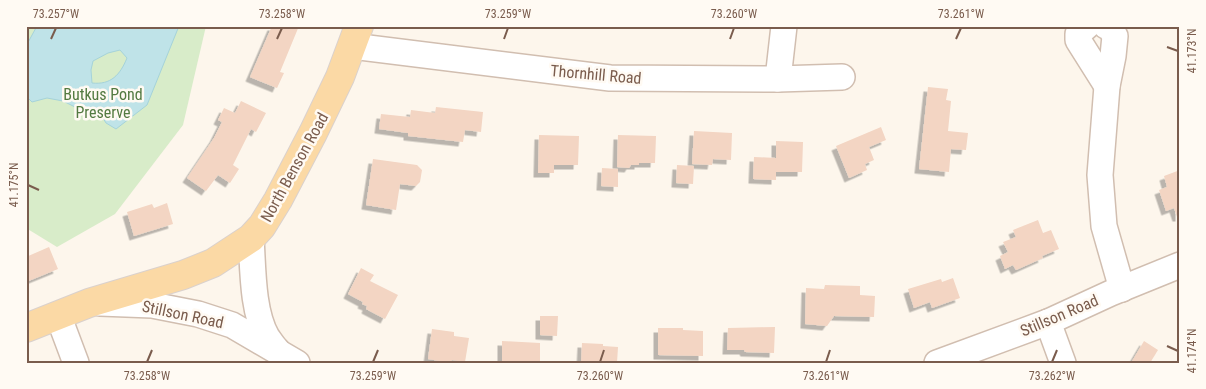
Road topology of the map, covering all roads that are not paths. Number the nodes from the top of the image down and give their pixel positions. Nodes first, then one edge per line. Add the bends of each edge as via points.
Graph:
1 (784, 26) edge
2 (1087, 26) edge
3 (1106, 26) edge
4 (356, 36) edge
5 (842, 77) dead end
6 (778, 79) junction
7 (1107, 86) junction
8 (251, 238) junction
9 (1180, 264) edge
10 (1122, 289) junction
11 (89, 303) junction
12 (58, 315) junction
13 (1048, 322) junction
14 (26, 328) edge
15 (286, 359) edge
16 (76, 363) edge
17 (937, 363) edge
18 (1063, 363) edge

1 - 6 street
2 - 7 street via 1078,34 1078,40
3 - 7 street via 1115,36
4 - 6 street, Thornhill Road via 610,78
4 - 8 main road, North Benson Road via 327,107 296,167 262,226
5 - 6 street, Thornhill Road
7 - 10 street via 1101,184 1104,226
8 - 11 main road, Stillson Road via 213,263
8 - 15 street, North Benson Road via 261,324 267,337
9 - 10 street, Stillson Road
10 - 13 street, Stillson Road
11 - 12 main road, Stillson Road
11 - 15 street, Stillson Road via 152,305 198,314 232,325
12 - 14 main road, Stillson Road
12 - 16 street
13 - 17 street, Stillson Road
13 - 18 street

